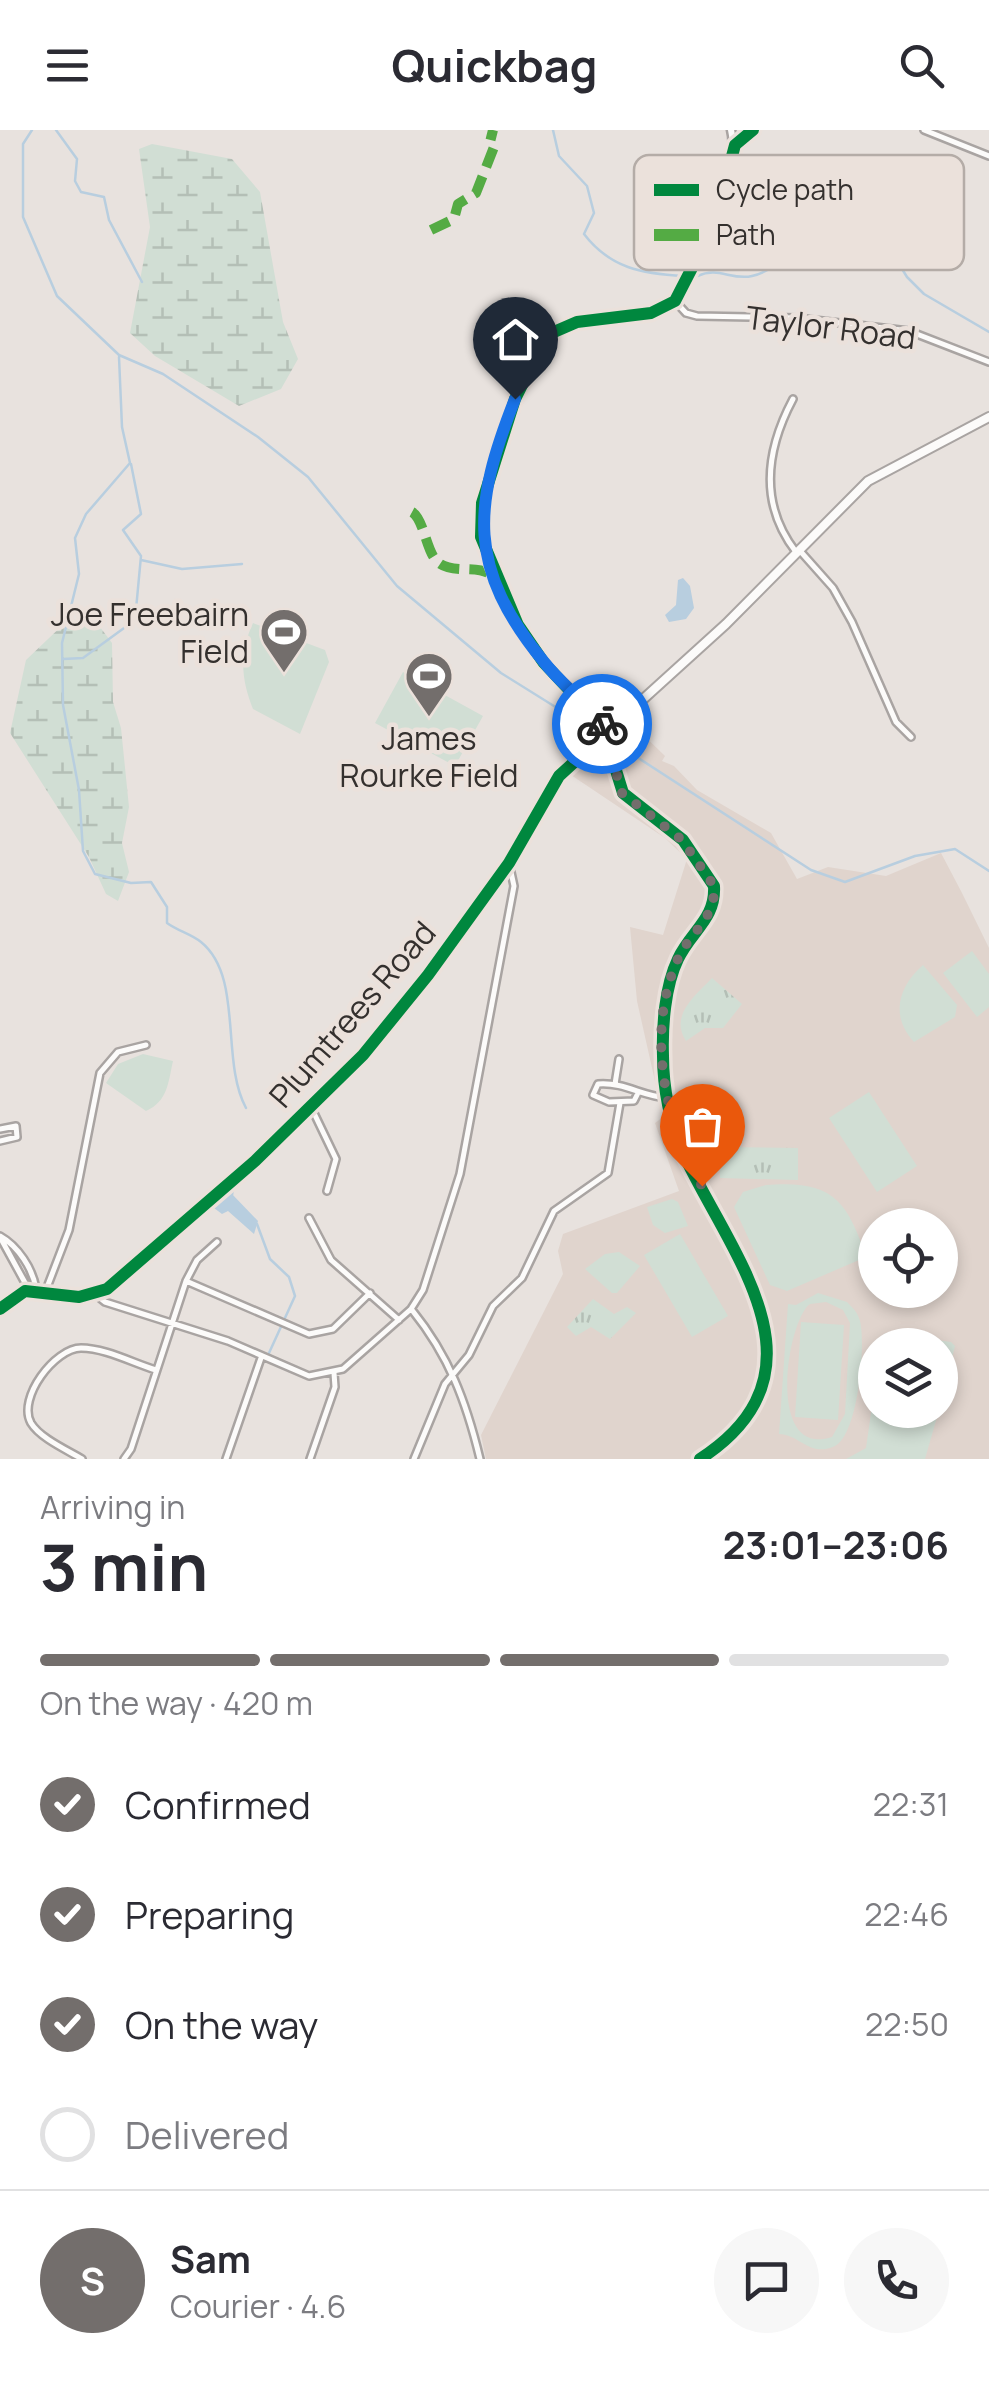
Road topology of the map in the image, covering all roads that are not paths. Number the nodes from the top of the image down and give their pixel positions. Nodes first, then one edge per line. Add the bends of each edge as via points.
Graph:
1 (731, 130) edge
2 (753, 130) edge
3 (924, 130) edge
4 (736, 145) junction
5 (733, 155) edge
6 (989, 156) edge
7 (690, 270) edge
8 (674, 301) junction
9 (989, 362) edge
10 (793, 400) dead end
11 (989, 417) edge
12 (799, 553) junction
13 (606, 732) junction
14 (911, 737) dead end
15 (509, 863) junction
16 (146, 1045) dead end
17 (619, 1059) dead end
18 (615, 1084) junction
19 (637, 1094) junction
20 (668, 1098) junction
21 (620, 1103) junction
22 (312, 1109) junction
23 (0, 1129) edge
24 (0, 1141) edge
25 (326, 1191) dead end
26 (310, 1218) dead end
27 (0, 1237) edge
28 (217, 1242) dead end
29 (186, 1281) junction
30 (37, 1290) junction
31 (370, 1293) junction
32 (96, 1294) junction
33 (411, 1308) junction
34 (0, 1309) edge
35 (399, 1320) junction
36 (172, 1323) junction
37 (262, 1358) junction
38 (156, 1370) junction
39 (334, 1373) junction
40 (455, 1374) junction
41 (82, 1459) edge
42 (124, 1459) edge
43 (226, 1459) edge
44 (310, 1459) edge
45 (414, 1459) edge
46 (480, 1459) edge
47 (700, 1459) edge

1 - 4 street
2 - 4 street
3 - 6 street
4 - 5 street
7 - 8 street
8 - 9 street, Taylor Road via 698,316 798,318 909,331
8 - 13 street via 651,313 576,322 546,335 510,412 482,503 481,536 518,626
10 - 12 street via 778,428 768,487 781,533
11 - 12 main road, Plumtrees Road via 868,482
12 - 13 main road, Plumtrees Road
12 - 14 street via 833,588 896,722
13 - 15 main road, Plumtrees Road via 552,786
13 - 20 street via 622,793 682,840 714,886 711,914 678,958 671,979 662,1052
15 - 22 main road, Plumtrees Road via 428,975
15 - 33 street via 514,886 460,1174 423,1290
16 - 30 street via 118,1052 100,1072 69,1230
17 - 18 street
18 - 19 street
18 - 21 street via 598,1084 594,1096
19 - 20 street
19 - 21 street
20 - 47 street via 684,1156 728,1231 768,1331 754,1402 732,1434
21 - 40 street via 608,1174 554,1211 522,1278 487,1315
22 - 25 street via 336,1159
22 - 32 main road, Plumtrees Road
23 - 24 street via 16,1126 17,1136
26 - 31 street via 331,1260
27 - 30 street via 15,1249
28 - 29 street
29 - 31 street via 309,1334 333,1330
29 - 36 street
30 - 32 main road
30 - 34 main road
31 - 35 street
32 - 36 street
33 - 35 street
33 - 40 street
35 - 39 street
36 - 37 street
36 - 38 street
37 - 39 street via 308,1376
37 - 43 street
38 - 41 street via 89,1348 57,1356 27,1412 36,1429
38 - 42 street
39 - 44 street
40 - 45 street
40 - 46 street

